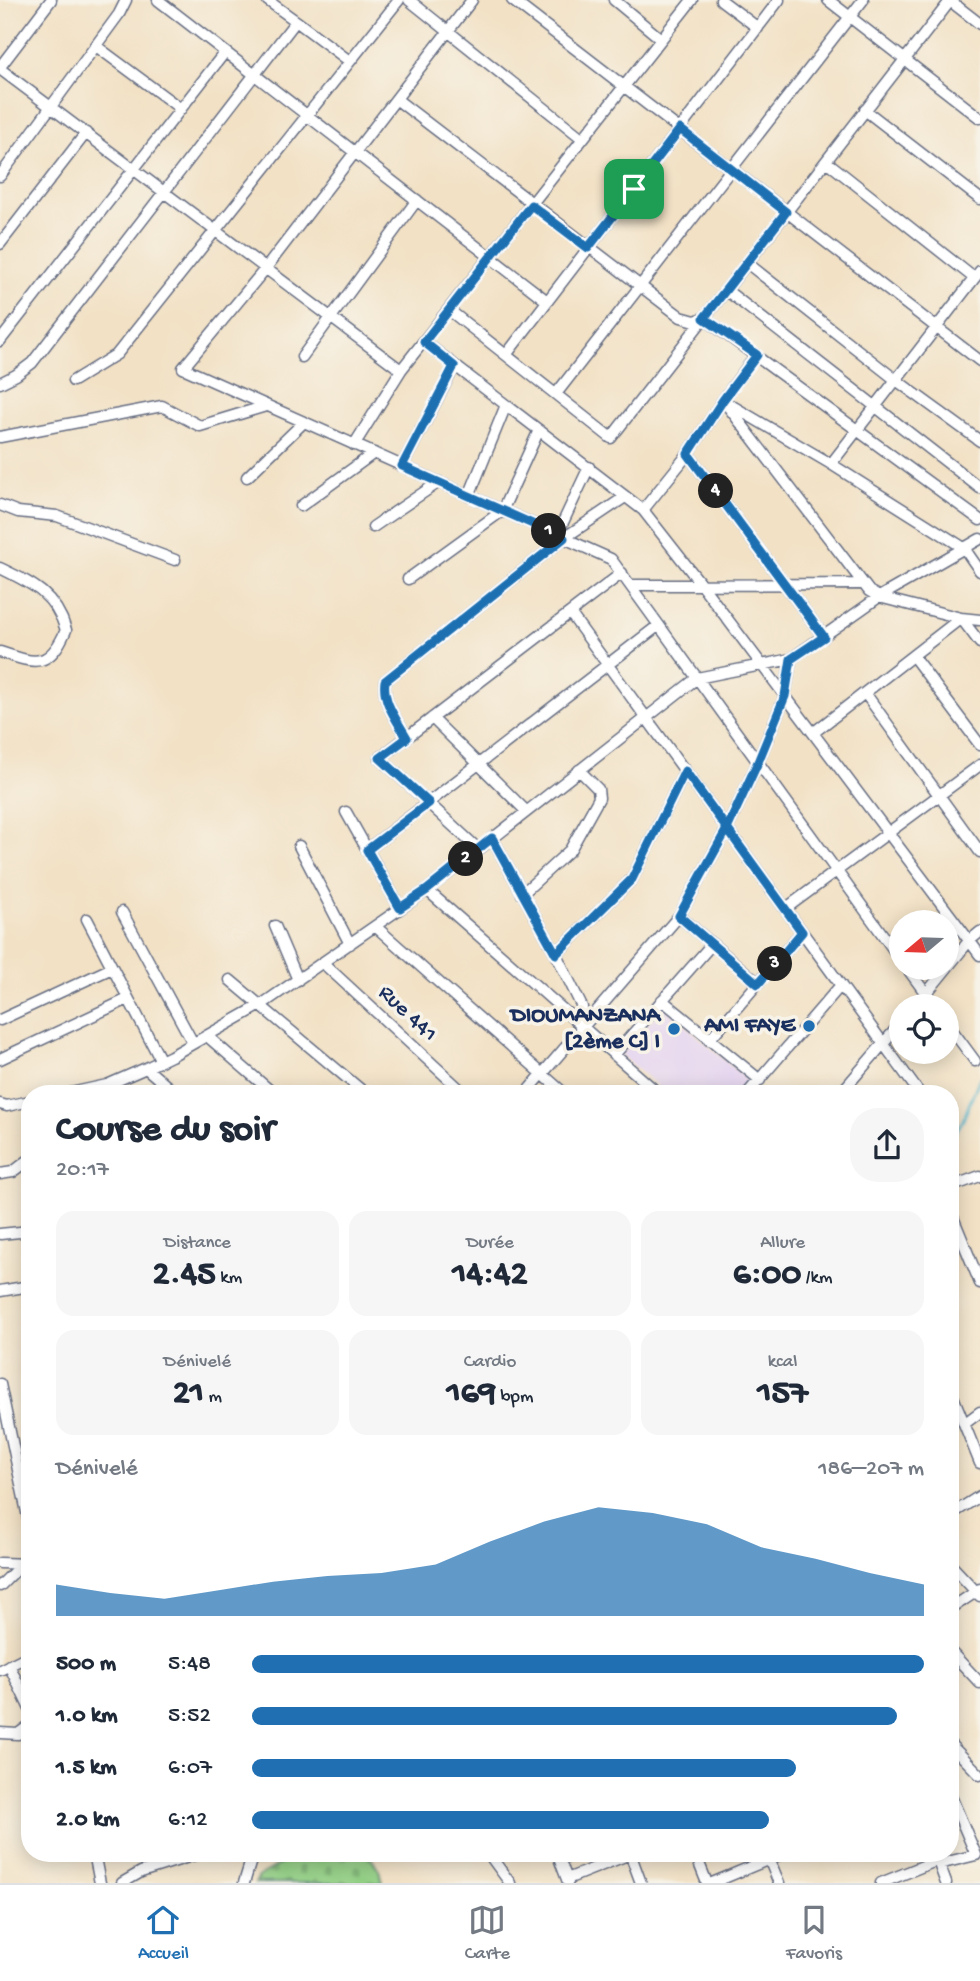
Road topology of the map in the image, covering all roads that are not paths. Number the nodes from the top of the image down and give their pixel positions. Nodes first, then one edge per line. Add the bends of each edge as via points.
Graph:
1 (51, 0) edge
2 (126, 0) edge
3 (158, 0) edge
4 (267, 0) edge
5 (399, 0) edge
6 (409, 0) edge
7 (472, 0) edge
8 (512, 0) edge
9 (614, 0) edge
10 (692, 0) edge
11 (721, 0) edge
12 (779, 0) edge
13 (828, 0) edge
14 (863, 0) edge
15 (950, 0) edge
16 (850, 17) junction
17 (296, 21) junction
18 (980, 24) edge
19 (758, 28) junction
20 (448, 31) junction
21 (662, 39) junction
22 (96, 46) junction
23 (225, 52) junction
24 (905, 60) junction
25 (348, 61) junction
26 (0, 68) edge
27 (255, 75) junction
28 (624, 86) junction
29 (396, 99) junction
30 (51, 107) junction
31 (181, 109) junction
32 (865, 110) junction
33 (306, 115) junction
34 (980, 118) edge
35 (680, 129) junction
36 (86, 133) junction
37 (583, 139) junction
38 (355, 152) junction
39 (826, 161) junction
40 (731, 169) junction
41 (134, 170) junction
42 (0, 176) edge
43 (165, 193) junction
44 (980, 199) edge
45 (417, 200) junction
46 (531, 205) junction
47 (786, 212) junction
48 (216, 231) junction
49 (0, 244) edge
50 (588, 248) junction
51 (490, 257) junction
52 (747, 263) junction
53 (266, 268) junction
54 (977, 274) edge
55 (639, 287) junction
56 (726, 290) junction
57 (547, 301) junction
58 (449, 310) junction
59 (330, 317) junction
60 (704, 318) junction
61 (936, 327) junction
62 (0, 341) edge
63 (424, 342) junction
64 (506, 355) junction
65 (757, 355) junction
66 (302, 357) dead end
67 (980, 361) edge
68 (454, 366) junction
69 (401, 370) junction
70 (895, 380) junction
71 (73, 381) dead end
72 (0, 383) edge
73 (556, 394) junction
74 (723, 400) junction
75 (506, 405) junction
76 (266, 406) junction
77 (875, 407) junction
78 (304, 422) junction
79 (858, 429) junction
80 (539, 430) junction
81 (0, 437) edge
82 (980, 441) edge
83 (354, 444) junction
84 (374, 453) junction
85 (688, 454) junction
86 (831, 464) junction
87 (402, 466) junction
88 (589, 467) junction
89 (247, 477) dead end
90 (439, 482) junction
91 (980, 488) edge
92 (469, 496) junction
93 (625, 496) junction
94 (0, 505) edge
95 (301, 506) dead end
96 (502, 510) junction
97 (643, 510) junction
98 (980, 520) edge
99 (373, 527) dead end
100 (560, 536) junction
101 (980, 539) edge
102 (964, 548) junction
103 (175, 560) dead end
104 (0, 568) edge
105 (980, 571) edge
106 (622, 573) junction
107 (408, 579) dead end
108 (701, 584) junction
109 (785, 584) junction
110 (861, 584) junction
111 (630, 585) junction
112 (879, 597) junction
113 (570, 613) junction
114 (961, 618) junction
115 (980, 620) edge
116 (659, 625) junction
117 (824, 637) junction
118 (980, 643) edge
119 (0, 652) edge
120 (913, 656) junction
121 (791, 659) junction
122 (607, 664) junction
123 (762, 665) junction
124 (697, 678) junction
125 (866, 693) junction
126 (785, 696) junction
127 (432, 718) junction
128 (646, 718) junction
129 (813, 733) junction
130 (407, 738) junction
131 (980, 745) edge
132 (758, 762) junction
133 (478, 764) junction
134 (980, 765) edge
135 (579, 770) junction
136 (685, 771) junction
137 (939, 795) junction
138 (429, 803) junction
139 (526, 811) junction
140 (346, 812) dead end
141 (727, 829) junction
142 (888, 833) junction
143 (492, 838) junction
144 (299, 846) dead end
145 (478, 849) junction
146 (367, 850) junction
147 (980, 852) edge
148 (837, 871) junction
149 (427, 890) junction
150 (522, 894) junction
151 (400, 908) junction
152 (785, 909) junction
153 (122, 912) dead end
154 (679, 916) junction
155 (87, 919) dead end
156 (275, 926) dead end
157 (375, 926) junction
158 (802, 932) junction
159 (980, 932) edge
160 (969, 941) junction
161 (889, 943) edge
162 (350, 944) junction
163 (712, 944) junction
164 (556, 954) junction
165 (980, 955) edge
166 (323, 963) junction
167 (112, 968) junction
168 (230, 980) dead end
169 (298, 980) junction
170 (758, 984) junction
171 (841, 985) junction
172 (927, 994) edge
173 (128, 999) junction
174 (662, 1000) junction
175 (261, 1005) junction
176 (0, 1020) edge
177 (582, 1028) junction
178 (207, 1036) junction
179 (889, 1037) edge
180 (959, 1039) edge
181 (709, 1040) junction
182 (193, 1044) junction
183 (883, 1044) junction
184 (614, 1055) junction
185 (0, 1059) edge
186 (161, 1061) junction
187 (975, 1061) dead end
188 (146, 1068) junction
189 (542, 1074) junction
190 (760, 1080) junction
191 (648, 1084) edge
192 (107, 1085) edge
193 (166, 1085) edge
194 (264, 1085) edge
195 (355, 1085) edge
196 (455, 1085) edge
197 (533, 1085) edge
198 (555, 1085) edge
199 (755, 1085) edge
200 (848, 1085) edge
201 (913, 1085) edge
202 (21, 1103) edge
203 (0, 1104) edge
204 (21, 1166) edge
205 (0, 1174) edge
206 (980, 1176) edge
207 (959, 1184) edge
208 (21, 1232) edge
209 (959, 1232) edge
210 (0, 1234) edge
211 (980, 1283) edge
212 (21, 1288) edge
213 (0, 1291) edge
214 (0, 1384) edge
215 (959, 1412) edge
216 (980, 1412) edge
217 (964, 1424) junction
218 (980, 1463) edge
219 (21, 1484) edge
220 (980, 1496) edge
221 (959, 1509) edge
222 (0, 1563) edge
223 (21, 1564) edge
224 (21, 1568) edge
225 (959, 1573) edge
226 (0, 1586) edge
227 (979, 1592) edge
228 (959, 1604) edge
229 (21, 1659) edge
230 (959, 1661) edge
231 (4, 1667) edge
232 (980, 1683) edge
233 (21, 1694) edge
234 (21, 1732) edge
235 (0, 1733) edge
236 (959, 1755) edge
237 (980, 1775) edge
238 (959, 1815) edge
239 (959, 1857) edge
240 (96, 1862) edge
241 (173, 1862) edge
242 (249, 1862) edge
243 (495, 1862) edge
244 (561, 1862) edge
245 (612, 1862) edge
246 (633, 1862) edge
247 (699, 1862) edge
248 (755, 1862) edge
249 (770, 1862) edge
250 (930, 1862) edge
251 (938, 1862) edge
252 (242, 1881) edge
253 (568, 1881) edge
254 (100, 1883) edge
255 (122, 1883) edge
256 (510, 1883) edge
257 (642, 1883) edge
258 (709, 1883) edge
259 (779, 1883) edge
260 (881, 1883) edge
261 (946, 1883) edge

1 - 26 street
2 - 22 street
3 - 23 street
4 - 17 street
5 - 25 street
6 - 20 street
7 - 20 street
8 - 28 street
9 - 21 street
10 - 21 street
11 - 19 street
12 - 19 street
13 - 16 street
14 - 16 street
15 - 18 street
15 - 24 street
16 - 24 street
16 - 40 street
17 - 25 street
17 - 27 street
19 - 35 street
20 - 29 street
20 - 37 street
21 - 28 street
22 - 30 street
22 - 31 street
23 - 27 street
23 - 31 street
24 - 32 street
24 - 34 street
25 - 33 street
26 - 30 street
27 - 33 street
27 - 43 street
28 - 35 street
28 - 37 street
29 - 38 street
29 - 46 street
30 - 36 street
30 - 42 street
31 - 41 street
32 - 39 street
32 - 44 street
33 - 38 street
33 - 48 street
35 - 40 street
35 - 50 street
36 - 41 street
36 - 49 street
37 - 46 street
38 - 45 street
38 - 53 street
39 - 47 street
39 - 54 street
40 - 47 street
40 - 55 street
41 - 43 street
41 - 62 street
43 - 48 street
43 - 72 street via 32,363
45 - 51 street
45 - 59 street
46 - 50 street
46 - 51 street
47 - 52 street
47 - 61 street
48 - 53 street
48 - 71 street via 117,354
50 - 55 street
50 - 57 street
51 - 57 street
51 - 58 street
52 - 56 street
52 - 70 street
53 - 59 street
53 - 76 street via 183,368
54 - 61 street
55 - 60 street via 689,321
55 - 73 street
56 - 60 street
56 - 77 street
57 - 64 street
58 - 63 street
58 - 64 street
59 - 66 street
59 - 69 street
60 - 65 street
60 - 73 street via 611,438
61 - 67 street
61 - 70 street
63 - 68 street
63 - 69 street
64 - 73 street
65 - 74 street
65 - 79 street
68 - 75 street
68 - 87 street
69 - 83 street
70 - 77 street
70 - 82 street
74 - 85 street
74 - 86 street
74 - 110 street
75 - 80 street
75 - 92 street
76 - 78 street
76 - 81 street via 200,426 162,406
77 - 79 street
77 - 91 street
78 - 83 street
78 - 89 street
79 - 86 street
79 - 98 street
80 - 88 street
80 - 96 street
83 - 84 street
84 - 87 street
84 - 95 street
85 - 97 street
85 - 109 street
86 - 102 street
87 - 90 street
88 - 93 street
88 - 100 street
90 - 92 street
90 - 99 street
92 - 96 street
93 - 97 street
93 - 100 street
94 - 103 street via 57,516
96 - 100 street
96 - 107 street
97 - 108 street
100 - 106 street via 611,559
100 - 130 street via 385,681 387,703
101 - 102 street
102 - 105 street
102 - 112 street
104 - 119 street via 47,595 62,615 66,631 58,649 46,660 30,662
106 - 111 street
106 - 113 street
108 - 109 street
108 - 111 street
108 - 123 street
109 - 110 street
109 - 117 street
110 - 112 street
111 - 116 street
112 - 114 street
112 - 117 street
113 - 122 street
113 - 127 street
114 - 115 street
114 - 118 street
114 - 120 street
116 - 122 street
116 - 124 street
117 - 121 street
120 - 125 street
120 - 131 street
121 - 123 street
121 - 126 street
122 - 128 street
122 - 133 street
123 - 124 street
123 - 126 street
124 - 128 street
124 - 132 street
125 - 129 street
125 - 137 street
126 - 129 street
126 - 132 street
127 - 130 street
127 - 133 street
128 - 135 street
128 - 136 street
129 - 142 street
130 - 138 street via 380,758
132 - 141 street
132 - 148 street
133 - 138 street
133 - 139 street
134 - 137 street
135 - 139 street
135 - 150 street via 598,789 599,798 570,850
136 - 141 street
136 - 164 street via 632,879
137 - 142 street
137 - 147 street
138 - 145 street
138 - 146 street
139 - 143 street
140 - 146 street
141 - 152 street
141 - 154 street
142 - 148 street
142 - 160 street
143 - 145 street
143 - 150 street
144 - 162 street
145 - 149 street
146 - 151 street
148 - 152 street
148 - 161 street
149 - 151 street
149 - 177 street
150 - 164 street
151 - 157 street
152 - 158 street
153 - 182 street
154 - 163 street
154 - 177 street
155 - 167 street
156 - 169 street
157 - 162 street
157 - 189 street
158 - 170 street
158 - 171 street
159 - 160 street
160 - 165 street
160 - 172 street
162 - 166 street
163 - 170 street
163 - 174 street
164 - 177 street via 582,1007
166 - 169 street
166 - 196 street, Rue 441
167 - 173 street
167 - 176 street
168 - 175 street
169 - 175 street
170 - 181 street
171 - 183 street
171 - 190 street
173 - 185 street
173 - 186 street
174 - 181 street
174 - 184 street
175 - 178 street
175 - 195 street
177 - 184 street
177 - 189 street
178 - 182 street
178 - 194 street
179 - 183 street
180 - 187 street
181 - 190 street
182 - 186 street
183 - 200 street
183 - 201 street
184 - 191 street
186 - 188 street
188 - 192 street
188 - 193 street
189 - 197 street
189 - 198 street
190 - 199 street
202 - 203 street
204 - 205 street
206 - 207 street
208 - 210 street
209 - 211 street
212 - 213 street
214 - 219 street
215 - 217 street
216 - 217 street
217 - 218 street
220 - 221 street
222 - 223 street
224 - 226 street
225 - 227 street
227 - 228 street
229 - 231 street
230 - 232 street
231 - 233 street
234 - 235 street
236 - 237 street
238 - 239 street via 976,1855
240 - 254 street
241 - 255 street
242 - 252 street
243 - 256 street
244 - 253 street
245 - 253 street
246 - 257 street
247 - 258 street
248 - 258 street
249 - 259 street
250 - 260 street
251 - 261 street

